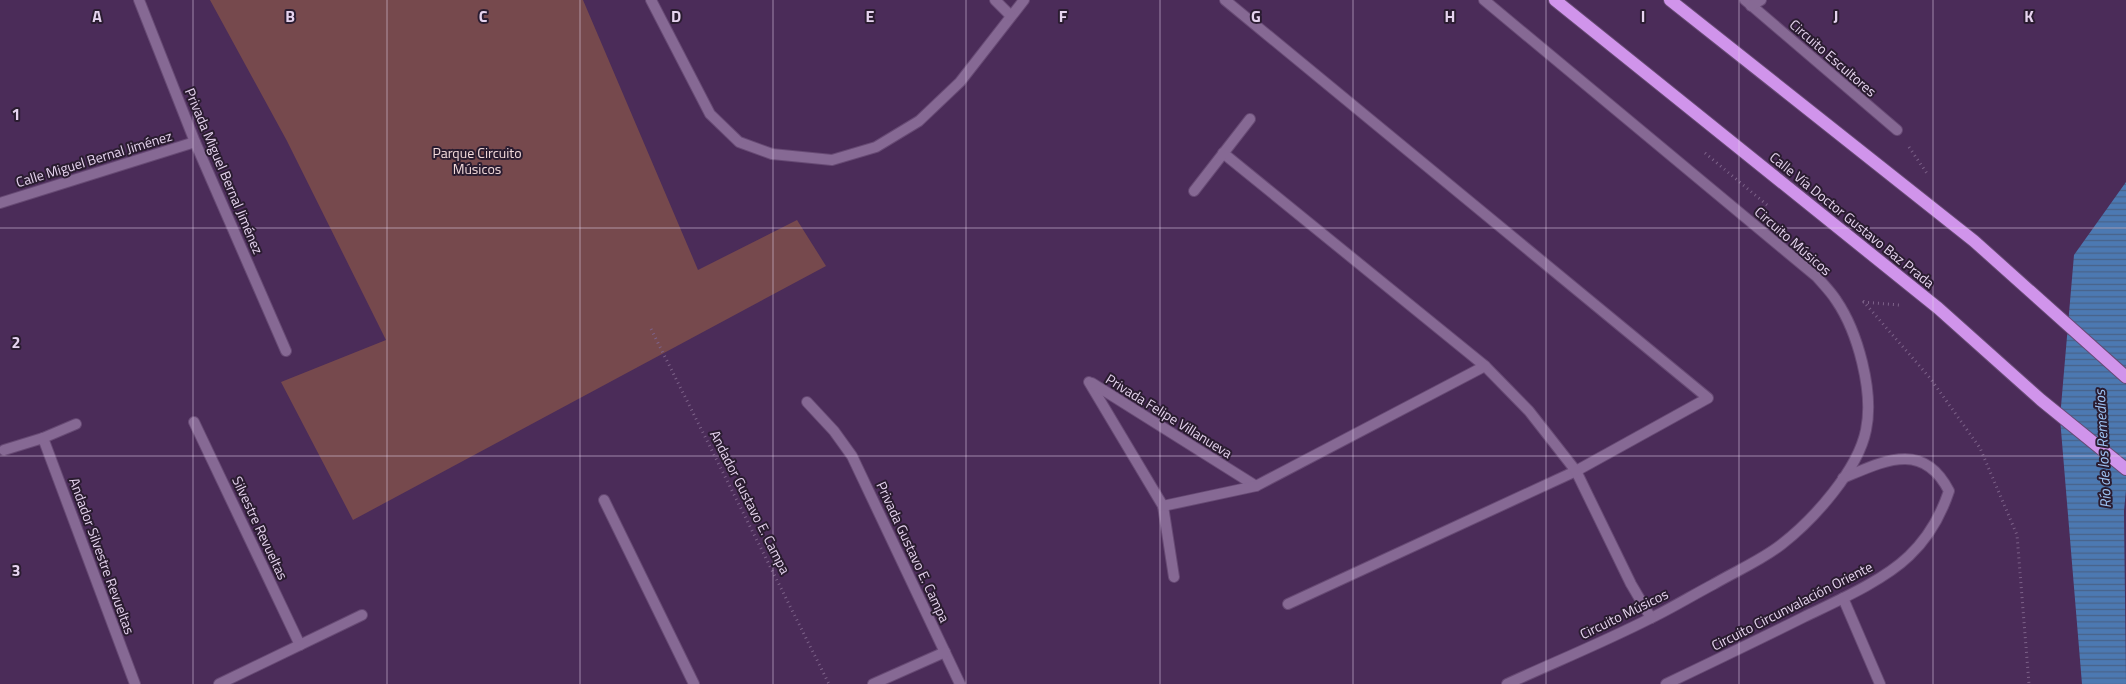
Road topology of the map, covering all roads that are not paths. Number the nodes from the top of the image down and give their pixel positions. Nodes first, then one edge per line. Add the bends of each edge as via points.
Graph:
1 (139, 0) edge
2 (651, 0) edge
3 (994, 0) edge
4 (1024, 0) edge
5 (1225, 0) edge
6 (1484, 0) edge
7 (1555, 0) edge
8 (1670, 0) edge
9 (1752, 2) edge
10 (1011, 16) junction
11 (1250, 119) dead end
12 (1897, 130) dead end
13 (195, 142) junction
14 (1223, 153) junction
15 (1194, 191) dead end
16 (0, 203) edge
17 (286, 351) dead end
18 (1485, 366) junction
19 (2126, 377) edge
20 (807, 402) dead end
21 (194, 422) dead end
22 (76, 424) dead end
23 (44, 438) junction
24 (4, 450) dead end
25 (2126, 470) edge
26 (1576, 471) junction
27 (1843, 478) junction
28 (1256, 486) junction
29 (604, 500) dead end
30 (1163, 506) junction
31 (1174, 577) dead end
32 (1843, 598) junction
33 (1288, 604) dead end
34 (362, 615) dead end
35 (1651, 618) junction
36 (300, 645) junction
37 (945, 652) junction
38 (135, 684) edge
39 (219, 684) edge
40 (694, 684) edge
41 (873, 684) edge
42 (960, 684) edge
43 (1506, 684) edge
44 (1666, 684) edge
45 (1880, 684) edge

1 - 13 street, Privada Miguel Bernal Jiménez
2 - 10 street via 710,114 739,142 772,154 832,160 876,146 919,121 960,82
3 - 10 street
4 - 10 street
5 - 26 street via 1708,398
6 - 27 street, Circuito Músicos via 1817,277 1837,301 1857,343 1866,378 1868,412 1861,448
7 - 25 main road, Calle Vía Doctor Gustavo Baz Prada via 1938,308
8 - 19 main road via 1974,241
9 - 12 street, Circuito Escultores
11 - 14 street
13 - 16 street, Calle Miguel Bernal Jiménez
13 - 17 street, Privada Miguel Bernal Jiménez
14 - 15 street
14 - 18 street
18 - 26 street via 1529,412
18 - 28 street
20 - 37 street, Privada Gustavo E. Campa via 852,456
21 - 36 street, Silvestre Revueltas
22 - 23 street
23 - 24 street
23 - 38 street, Andador Silvestre Revueltas
26 - 33 street
26 - 35 street
27 - 32 street, Circuito Circunvalación Oriente via 1884,461 1913,459 1941,476 1949,491 1942,512 1909,556 1889,572
27 - 35 street, Circuito Músicos via 1808,522 1781,545
28 - 30 street
28 - 30 street, Privada Felipe Villanueva via 1089,382
29 - 40 street
30 - 31 street, Privada Felipe Villanueva
32 - 44 street, Circuito Circunvalación Oriente
32 - 45 street
34 - 36 street
35 - 43 street, Circuito Músicos
36 - 39 street
37 - 41 street
37 - 42 street, Privada Gustavo E. Campa

